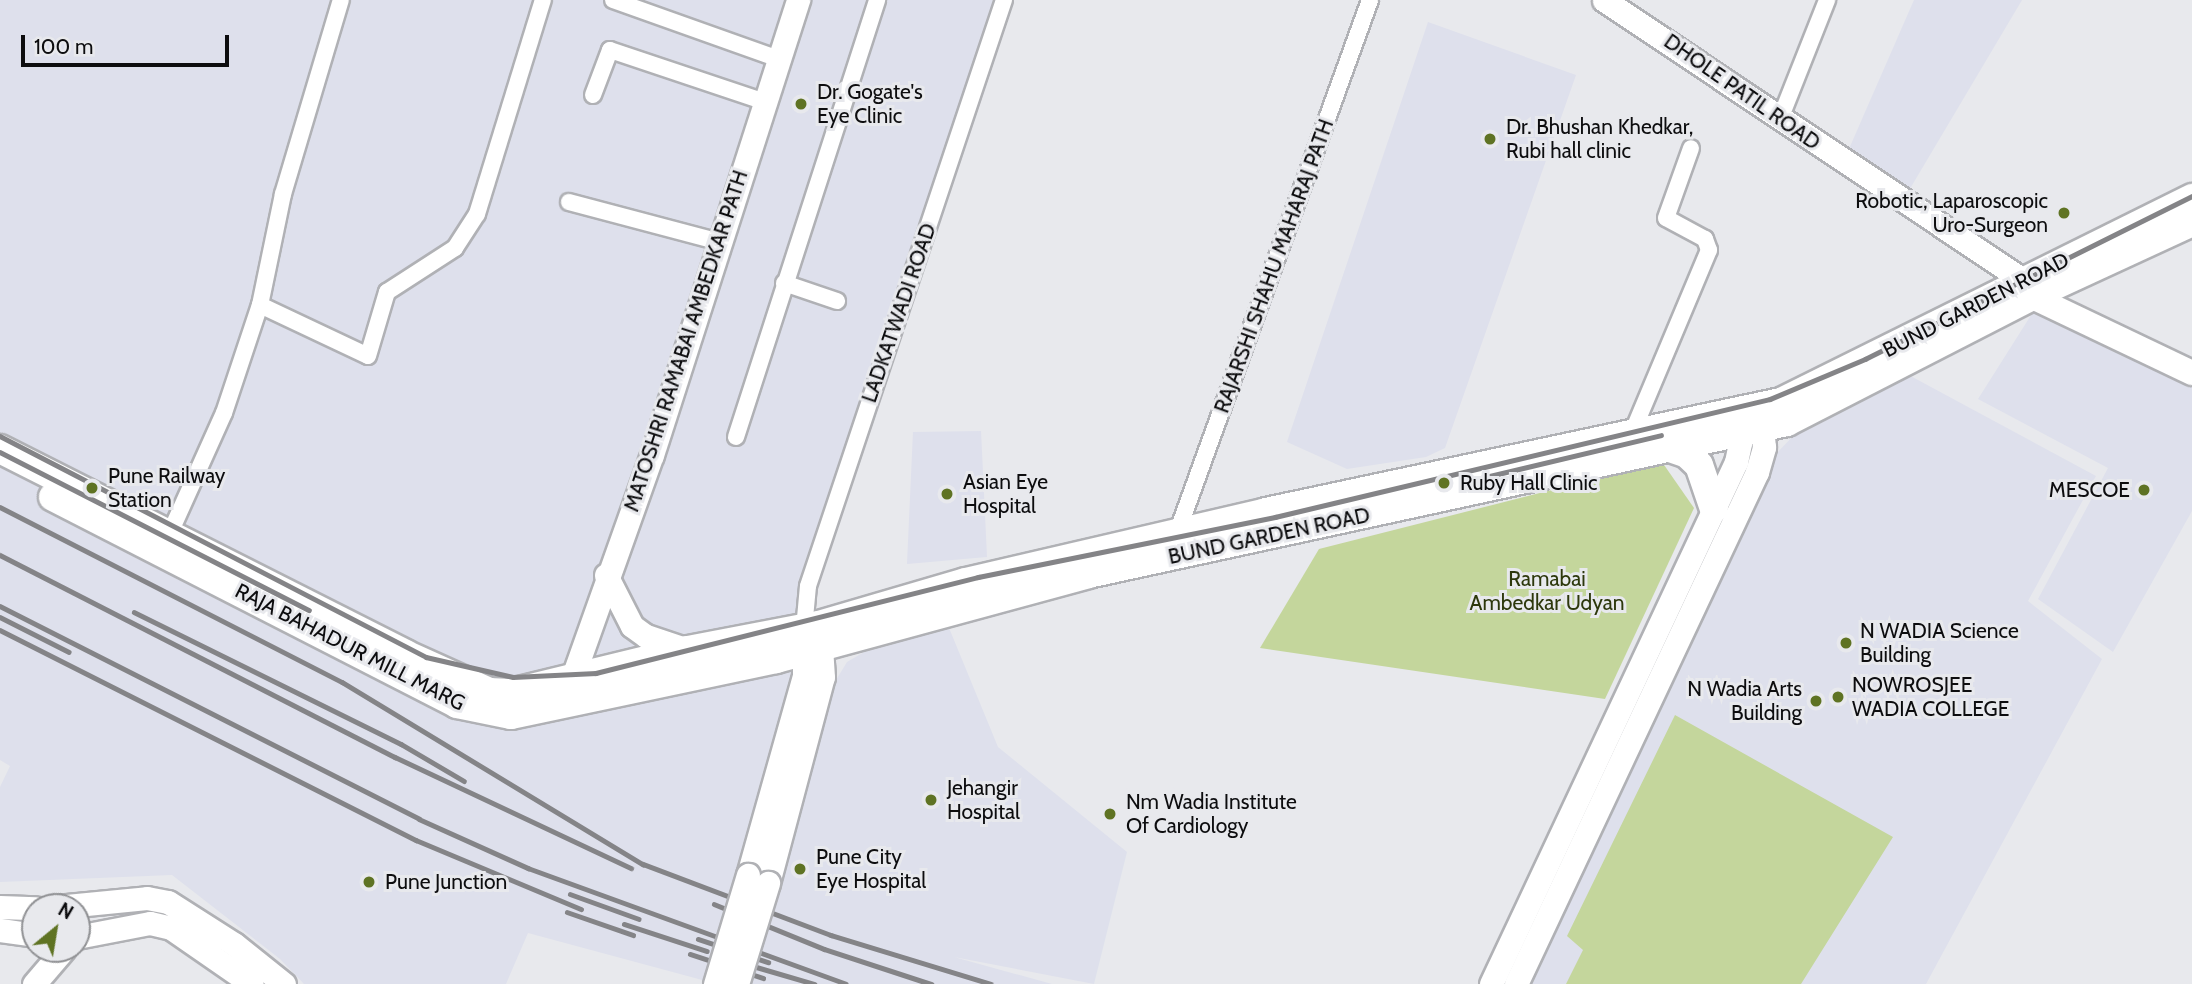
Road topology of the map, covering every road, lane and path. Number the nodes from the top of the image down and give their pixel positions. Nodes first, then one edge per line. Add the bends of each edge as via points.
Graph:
1 (341, 0) edge
2 (542, 0) edge
3 (613, 0) edge
4 (799, 0) edge
5 (877, 0) edge
6 (1004, 0) edge
7 (1370, 0) edge
8 (1604, 0) edge
9 (1827, 0) edge
10 (779, 59) junction
11 (593, 95) dead end
12 (765, 102) junction
13 (1780, 119) junction
14 (1690, 148) dead end
15 (2192, 198) edge
16 (569, 202) dead end
17 (2192, 222) edge
18 (720, 242) junction
19 (784, 283) junction
20 (2027, 288) junction
21 (837, 301) dead end
22 (260, 304) junction
23 (2192, 357) edge
24 (2192, 373) edge
25 (1748, 420) junction
26 (736, 437) dead end
27 (1632, 444) junction
28 (1667, 447) junction
29 (0, 449) edge
30 (0, 471) edge
31 (1714, 509) junction
32 (170, 533) junction
33 (1177, 533) junction
34 (606, 575) junction
35 (812, 637) junction
36 (688, 650) junction
37 (571, 682) junction
38 (758, 879) junction
39 (91, 904) edge
40 (0, 907) edge
41 (21, 908) edge
42 (1536, 916) junction
43 (0, 930) edge
44 (21, 932) edge
45 (91, 934) edge
46 (53, 963) edge
47 (40, 980) edge
48 (252, 984) edge
49 (284, 984) edge
50 (715, 984) edge
51 (737, 984) edge
52 (1491, 984) edge
53 (1517, 984) edge

1 - 22 street via 283,194
2 - 22 street via 477,214 455,248 387,292 368,356
3 - 10 street
4 - 10 main road, MATOSHRI RAMABAI AMBEDKAR PATH
5 - 19 street
6 - 35 street, LADKATWADI ROAD via 808,586
7 - 33 street, RAJARSHI SHAHU MAHARAJ PATH
8 - 13 main road, DHOLE PATIL ROAD via 1667,38
9 - 13 street
10 - 12 main road, MATOSHRI RAMABAI AMBEDKAR PATH
11 - 12 street via 610,50
12 - 18 main road, MATOSHRI RAMABAI AMBEDKAR PATH
13 - 20 main road, DHOLE PATIL ROAD via 1878,187 1887,202
14 - 27 street via 1666,218 1705,239 1709,250
15 - 20 highway, BUND GARDEN ROAD
16 - 18 street
17 - 20 highway, BUND GARDEN ROAD
18 - 34 main road, MATOSHRI RAMABAI AMBEDKAR PATH via 652,455
19 - 21 street
19 - 26 street
20 - 23 main road
20 - 24 main road
20 - 25 highway, BUND GARDEN ROAD
22 - 32 street via 225,413
25 - 27 highway, BUND GARDEN ROAD
25 - 28 highway, BUND GARDEN ROAD
25 - 31 main road via 1736,462
25 - 42 main road via 1757,472
27 - 28 highway, BUND GARDEN ROAD
27 - 33 highway, BUND GARDEN ROAD
27 - 35 highway, BUND GARDEN ROAD
28 - 31 highway via 1687,454 1699,465
29 - 32 highway, RAJA BAHADUR MILL MARG
30 - 35 highway, RAJA BAHADUR MILL MARG via 457,704 487,713 541,711
31 - 42 main road
32 - 37 highway, RAJA BAHADUR MILL MARG via 489,692 510,693
33 - 35 highway, BUND GARDEN ROAD via 966,582
34 - 36 main road via 632,626 646,636
34 - 37 main road, MATOSHRI RAMABAI AMBEDKAR PATH
35 - 36 highway, RAJA BAHADUR MILL MARG
35 - 38 main road
36 - 37 highway, RAJA BAHADUR MILL MARG
38 - 50 main road, bridge
38 - 51 main road, bridge
39 - 49 main road via 147,898 175,905 234,943
40 - 41 main road
42 - 52 main road
42 - 53 main road
43 - 44 main road
45 - 48 main road via 150,923 171,928
46 - 47 main road

